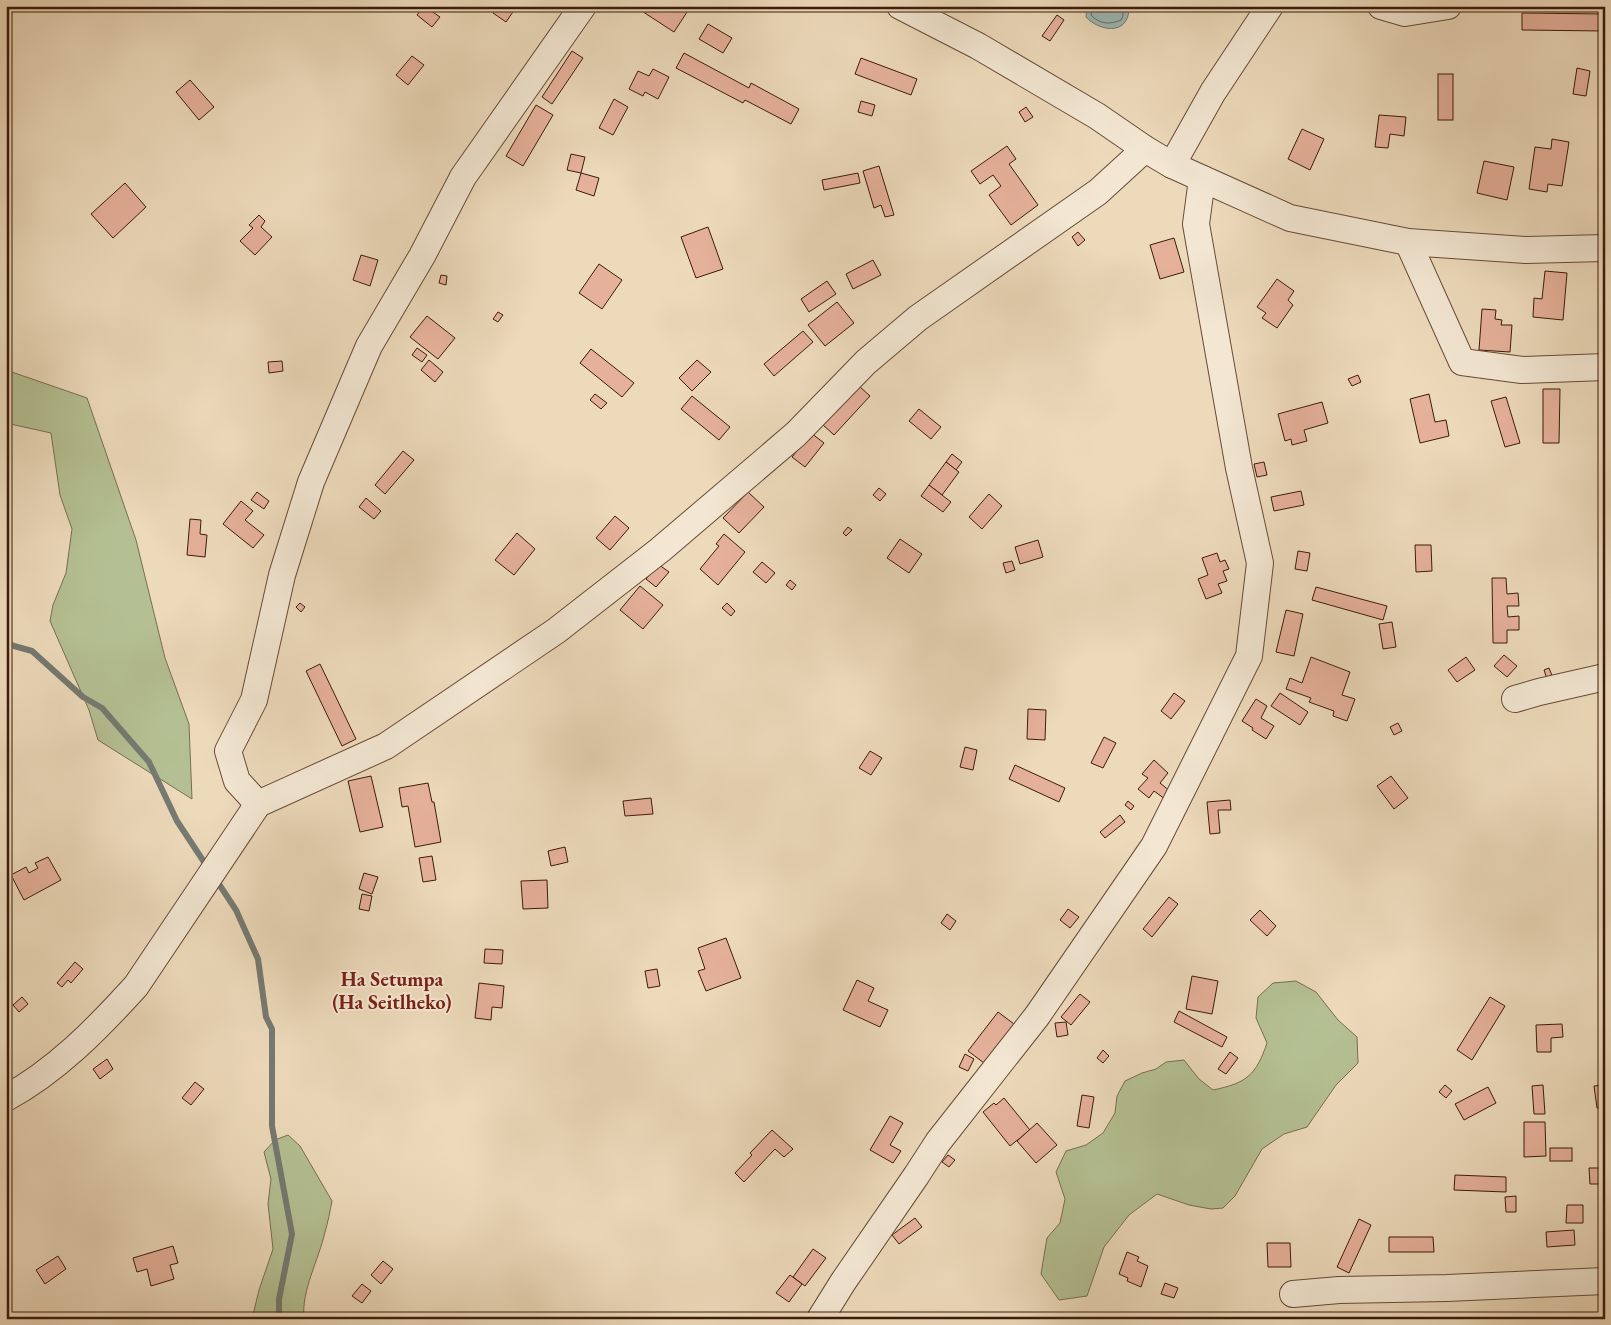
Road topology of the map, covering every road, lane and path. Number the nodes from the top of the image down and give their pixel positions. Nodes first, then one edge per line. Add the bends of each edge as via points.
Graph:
1 (583, 6) edge
2 (900, 6) edge
3 (1270, 6) edge
4 (1382, 6) edge
5 (1448, 6) edge
6 (1145, 149) junction
7 (1172, 165) junction
8 (1202, 179) junction
9 (1408, 242) junction
10 (1605, 248) edge
11 (1605, 367) edge
12 (1605, 676) edge
13 (1515, 700) dead end
14 (258, 804) junction
15 (6, 1098) edge
16 (1605, 1281) edge
17 (1293, 1294) dead end
18 (820, 1319) edge

1 - 14 street via 463,177 422,256 369,346 311,482 282,576 254,700 228,751 237,781
2 - 6 street via 978,46 1097,116
3 - 7 street via 1213,92
4 - 5 street via 1405,13
6 - 7 street
6 - 14 street via 1098,192 911,324 866,362 796,434 660,550 556,631 386,746
7 - 8 street
8 - 9 street via 1290,218
8 - 18 street via 1196,224 1239,468 1260,563 1249,656 1154,846 1037,1016 938,1142
9 - 10 street via 1526,250
9 - 11 street via 1462,362 1522,370
12 - 13 street
14 - 15 street via 136,986 74,1049 24,1089
16 - 17 street

